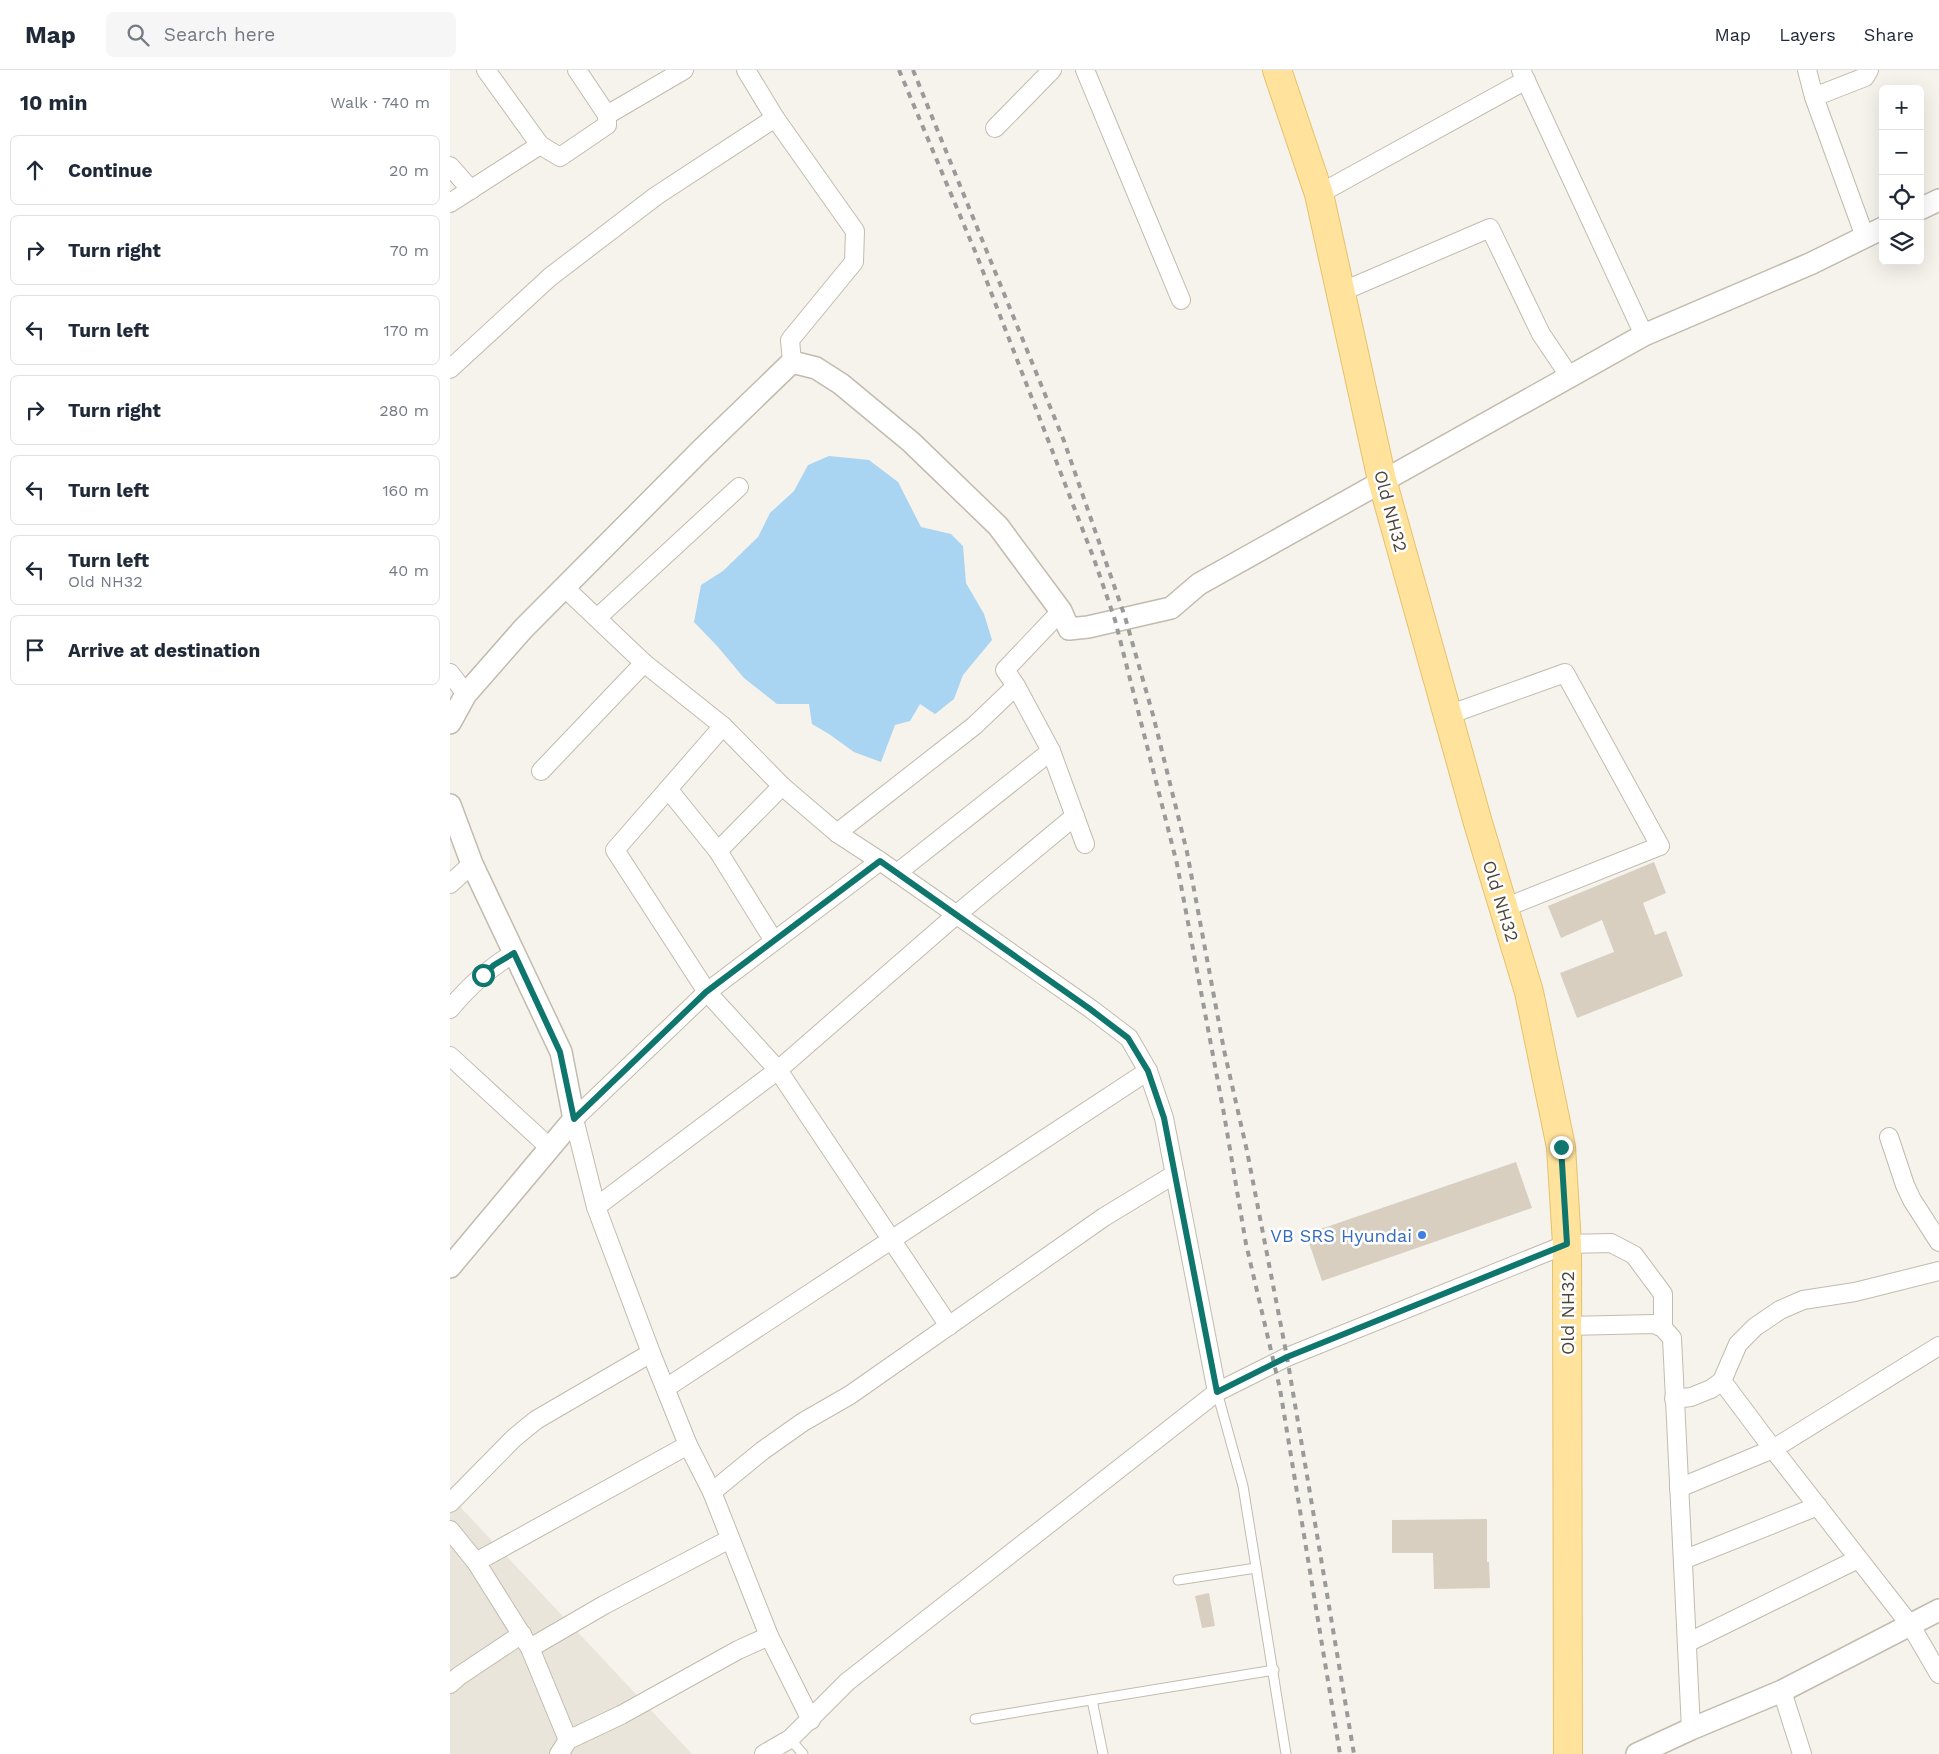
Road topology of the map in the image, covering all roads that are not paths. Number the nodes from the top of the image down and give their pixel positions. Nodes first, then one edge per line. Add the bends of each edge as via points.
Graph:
1 (486, 70) edge
2 (577, 70) edge
3 (684, 70) edge
4 (746, 70) edge
5 (1052, 70) edge
6 (1085, 70) edge
7 (1277, 70) edge
8 (1807, 70) edge
9 (1869, 70) edge
10 (1524, 75) edge
11 (1814, 97) junction
12 (607, 115) junction
13 (774, 118) junction
14 (994, 128) dead end
15 (540, 146) junction
16 (450, 166) edge
17 (471, 190) junction
18 (1319, 194) junction
19 (1939, 200) edge
20 (450, 203) edge
21 (1924, 207) edge
22 (1874, 232) edge
23 (1341, 292) junction
24 (1181, 300) dead end
25 (1644, 335) junction
26 (792, 362) junction
27 (450, 369) edge
28 (1570, 377) junction
29 (1382, 480) junction
30 (739, 487) dead end
31 (564, 587) junction
32 (1061, 611) junction
33 (597, 618) junction
34 (644, 663) junction
35 (450, 673) edge
36 (1016, 686) junction
37 (466, 694) junction
38 (1448, 715) junction
39 (450, 723) edge
40 (723, 726) junction
41 (1051, 751) junction
42 (541, 771) dead end
43 (782, 786) junction
44 (668, 789) junction
45 (450, 805) edge
46 (1075, 816) junction
47 (836, 833) junction
48 (1085, 844) dead end
49 (718, 851) junction
50 (880, 861) junction
51 (472, 864) junction
52 (898, 873) junction
53 (450, 884) edge
54 (1504, 908) junction
55 (956, 916) junction
56 (774, 941) junction
57 (514, 953) junction
58 (706, 992) junction
59 (450, 1009) edge
60 (450, 1056) edge
61 (778, 1070) junction
62 (1148, 1071) junction
63 (574, 1119) junction
64 (1889, 1137) dead end
65 (549, 1147) junction
66 (1175, 1174) junction
67 (596, 1207) junction
68 (891, 1240) junction
69 (1939, 1242) edge
70 (1567, 1244) junction
71 (450, 1267) edge
72 (1939, 1271) edge
73 (949, 1326) junction
74 (1567, 1326) junction
75 (1663, 1328) junction
76 (1939, 1346) edge
77 (651, 1353) junction
78 (1722, 1381) junction
79 (666, 1388) junction
80 (1217, 1392) junction
81 (1674, 1399) junction
82 (688, 1444) junction
83 (1773, 1449) junction
84 (1679, 1488) junction
85 (712, 1492) junction
86 (450, 1503) edge
87 (1818, 1506) junction
88 (450, 1530) edge
89 (730, 1539) junction
90 (456, 1549) edge
91 (1858, 1559) junction
92 (1683, 1560) junction
93 (476, 1562) junction
94 (1256, 1568) junction
95 (1178, 1580) dead end
96 (1939, 1610) edge
97 (1910, 1626) junction
98 (769, 1636) junction
99 (526, 1641) junction
100 (1687, 1643) junction
101 (1274, 1670) junction
102 (1939, 1674) edge
103 (450, 1684) edge
104 (1782, 1691) junction
105 (1092, 1700) junction
106 (975, 1719) dead end
107 (811, 1720) junction
108 (1691, 1729) junction
109 (790, 1738) junction
110 (563, 1747) edge
111 (764, 1754) edge
112 (803, 1754) edge
113 (1103, 1754) edge
114 (1286, 1754) edge
115 (1568, 1754) edge
116 (1637, 1754) edge
117 (1802, 1754) edge

1 - 15 street
2 - 12 street
3 - 12 street
4 - 13 street
5 - 14 street
6 - 24 street
7 - 18 main road, Old NH32
8 - 11 street
9 - 11 street via 1865,77
10 - 18 street
10 - 25 street
11 - 22 street
12 - 15 street via 607,125 560,157
13 - 26 street via 855,231 854,262 790,340
13 - 27 street via 656,196 550,277
15 - 17 street
16 - 17 street
17 - 20 street
18 - 23 main road, Old NH32
19 - 21 street
22 - 25 street via 1812,263
23 - 28 street via 1490,228 1541,334
23 - 29 main road, Old NH32
25 - 28 street
26 - 31 street
26 - 32 street via 816,368 841,384 911,442 998,526
28 - 29 street
29 - 32 street via 1199,584 1171,608 1069,629
29 - 38 main road, Old NH32
30 - 33 street
31 - 33 street
31 - 37 street via 523,628
32 - 36 street via 1005,670
33 - 34 street
34 - 40 street
34 - 42 street
35 - 37 street
36 - 41 street
36 - 47 street via 974,726
37 - 39 street
38 - 54 main road, Old NH32
38 - 54 street via 1565,674 1660,846
40 - 43 street
40 - 44 street
41 - 46 street
41 - 52 street
43 - 47 street
43 - 49 street
44 - 49 street
44 - 58 street via 615,850
45 - 51 street
46 - 48 street
46 - 55 street
47 - 50 street
49 - 56 street
50 - 52 street
50 - 56 street
51 - 53 street
51 - 57 street
52 - 55 street
54 - 70 main road, Old NH32 via 1529,992 1561,1147
55 - 61 street
55 - 62 street via 1128,1038
56 - 58 street
57 - 59 street via 494,965
57 - 63 street via 560,1052
58 - 61 street
58 - 63 street
60 - 65 street
61 - 67 street
61 - 68 street
62 - 66 street via 1164,1118
62 - 68 street
63 - 65 street
63 - 67 street
64 - 69 street via 1912,1200
65 - 71 street
66 - 73 street via 1104,1217
66 - 80 street
67 - 77 street
68 - 73 street
68 - 79 street
70 - 74 main road, Old NH32
70 - 75 street via 1612,1243 1634,1255 1663,1294
70 - 80 street via 1287,1357
72 - 78 street via 1854,1292 1803,1300 1780,1310 1755,1327 1738,1344
73 - 85 street via 850,1395 803,1422
74 - 75 street via 1654,1324
74 - 115 main road, Old NH32
75 - 81 street via 1672,1338
76 - 83 street
77 - 79 street
77 - 86 street via 536,1420
78 - 81 street via 1712,1389 1691,1397
78 - 83 street
79 - 82 street
80 - 94 lane via 1243,1486
80 - 107 street via 847,1682
81 - 84 street
82 - 85 street
82 - 93 street
83 - 84 street
83 - 87 street
84 - 92 street
85 - 89 street
87 - 91 street
87 - 92 street
88 - 90 street
89 - 98 street
89 - 99 street via 604,1605
90 - 93 street
91 - 97 street
91 - 100 street
92 - 100 street
93 - 99 street
94 - 95 lane
94 - 101 lane
96 - 97 street
97 - 102 street
97 - 104 street
98 - 107 street
98 - 110 street
99 - 103 street via 459,1676
99 - 110 street
100 - 108 street
101 - 105 lane
101 - 114 lane
104 - 108 street
104 - 117 street
105 - 106 lane
105 - 113 lane
107 - 109 street
108 - 116 street
109 - 111 street
109 - 112 lane

